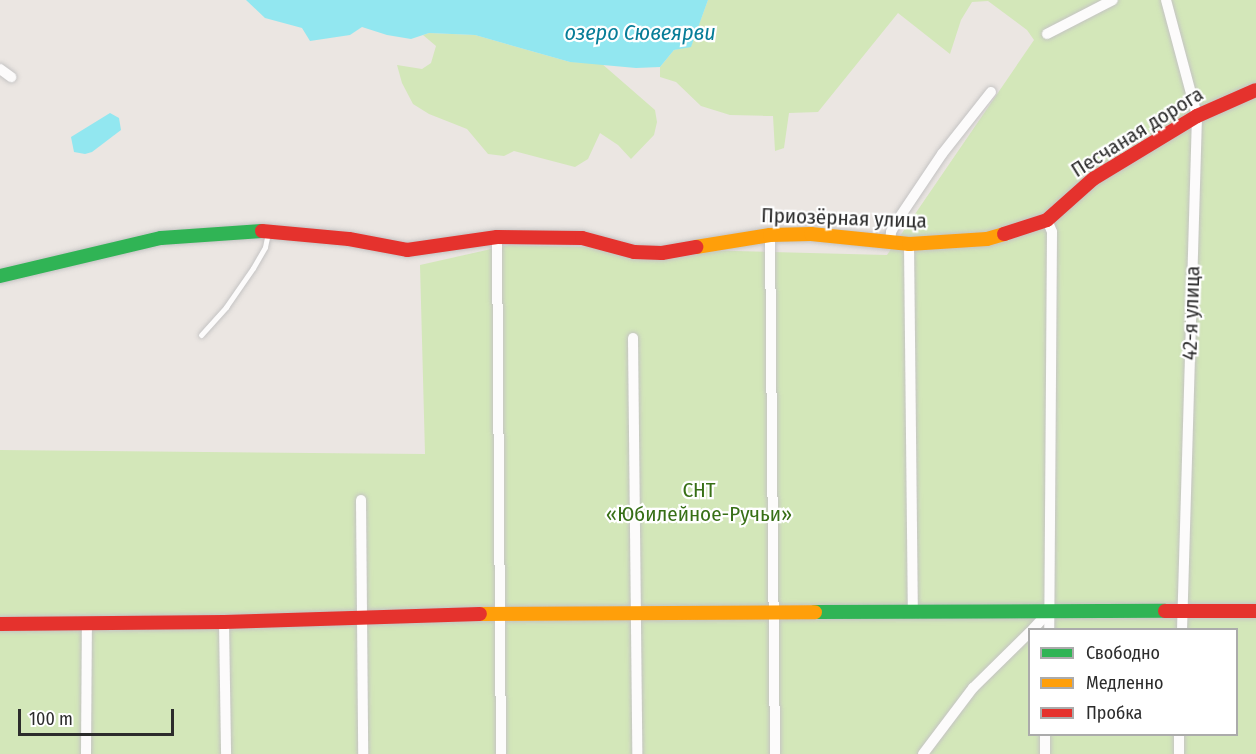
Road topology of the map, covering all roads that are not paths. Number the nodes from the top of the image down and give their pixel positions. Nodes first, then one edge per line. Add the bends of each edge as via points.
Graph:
1 (1113, 0) edge
2 (1166, 0) edge
3 (1047, 34) dead end
4 (0, 69) edge
5 (11, 77) dead end
6 (1256, 90) edge
7 (992, 92) dead end
8 (1197, 116) junction
9 (1047, 220) junction
10 (268, 231) junction
11 (770, 235) junction
12 (497, 237) junction
13 (890, 242) junction
14 (909, 244) junction
15 (0, 276) edge
16 (201, 335) dead end
17 (633, 338) dead end
18 (361, 500) dead end
19 (913, 610) junction
20 (1183, 610) junction
21 (1256, 611) edge
22 (637, 612) junction
23 (1049, 612) junction
24 (500, 613) junction
25 (774, 613) junction
26 (361, 616) junction
27 (87, 622) junction
28 (224, 622) junction
29 (0, 624) edge
30 (1034, 628) edge
31 (1049, 628) edge
32 (1182, 628) edge
33 (1028, 634) edge
34 (1046, 736) edge
35 (1179, 736) edge
36 (925, 753) edge
37 (86, 754) edge
38 (226, 754) edge
39 (363, 754) edge
40 (501, 754) edge
41 (637, 754) edge
42 (775, 754) edge
43 (1045, 754) edge
44 (1179, 754) edge

1 - 3 street
2 - 8 street, 42-я улица
4 - 5 street
6 - 8 street, Песчаная дорога
7 - 13 street via 942,153 894,227
8 - 9 street, Песчаная дорога via 1093,179
8 - 20 street, 42-я улица
9 - 14 street, Приозёрная улица via 987,239
9 - 23 street via 1052,232
10 - 12 street, Приозёрная улица via 306,233 407,250
10 - 15 street, Приозёрная улица via 161,238
10 - 16 lane via 253,267
11 - 12 street, Приозёрная улица via 662,253 634,252 582,238
11 - 13 street, Приозёрная улица via 811,234
11 - 25 street
12 - 24 street
13 - 14 street, Приозёрная улица
14 - 19 street
17 - 22 street
18 - 26 street
19 - 23 street
19 - 25 street
20 - 21 street
20 - 23 street
20 - 32 street, 42-я улица
22 - 24 street
22 - 25 street
22 - 41 street
23 - 30 street
23 - 31 street
24 - 26 street
24 - 40 street
25 - 42 street
26 - 28 street
26 - 39 street
27 - 28 street
27 - 29 street
27 - 37 street
28 - 38 street
33 - 36 street via 973,688
34 - 43 street
35 - 44 street

